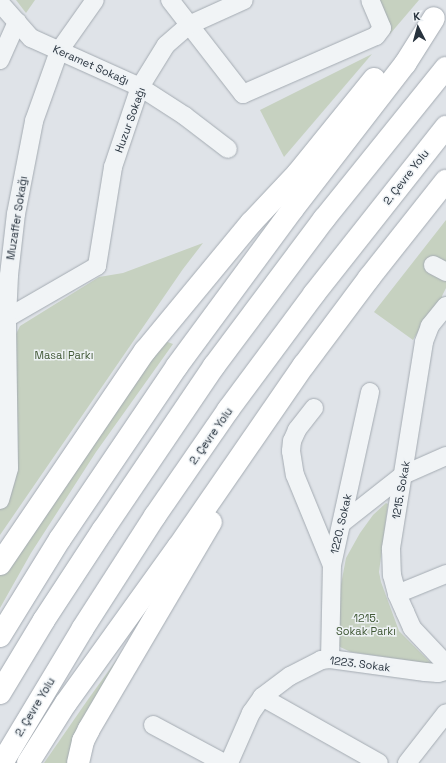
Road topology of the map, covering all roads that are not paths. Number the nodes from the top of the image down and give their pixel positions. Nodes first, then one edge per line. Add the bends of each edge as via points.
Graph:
1 (95, 0) edge
2 (170, 0) edge
3 (244, 0) edge
4 (370, 0) edge
5 (0, 2) edge
6 (440, 11) edge
7 (17, 22) junction
8 (188, 25) junction
9 (59, 51) junction
10 (0, 60) edge
11 (446, 68) edge
12 (140, 87) junction
13 (446, 126) edge
14 (228, 149) dead end
15 (446, 181) edge
16 (446, 306) edge
17 (7, 318) junction
18 (304, 365) junction
19 (370, 392) dead end
20 (314, 408) dead end
21 (446, 456) edge
22 (403, 476) junction
23 (0, 500) edge
24 (342, 523) junction
25 (0, 564) edge
26 (332, 565) junction
27 (446, 574) edge
28 (397, 594) junction
29 (0, 636) edge
30 (330, 659) junction
31 (446, 664) edge
32 (446, 671) edge
33 (0, 693) edge
34 (262, 697) junction
35 (446, 713) edge
36 (153, 725) dead end
37 (2, 763) edge
38 (28, 763) edge
39 (78, 763) edge
40 (224, 763) edge
41 (229, 763) edge
42 (379, 763) edge
43 (407, 763) edge

1 - 9 street, Muzaffer Sokağı
2 - 8 street
3 - 8 street, Huzur Sokağı
4 - 8 street via 382,28 376,36 243,94
5 - 7 street, Keramet Sokağı
6 - 25 highway via 368,86 298,173 251,223 145,351
6 - 29 highway via 405,64 292,210 177,366 64,532
7 - 9 street, Keramet Sokağı via 31,38
7 - 10 street
8 - 12 street, Huzur Sokağı via 166,44
9 - 12 street, Keramet Sokağı
9 - 17 street, Muzaffer Sokağı via 34,121 16,214
11 - 33 highway via 324,219 214,366 44,620
12 - 14 street, Keramet Sokağı via 185,116
12 - 17 street, Huzur Sokağı via 112,167 98,266
13 - 37 highway, 2. Çevre Yolu via 314,294 228,410 87,621
15 - 18 highway
16 - 22 street, 1215. Sokak via 430,326 424,342
17 - 23 street, Muzaffer Sokağı via 9,468
18 - 38 highway via 179,546 70,697
18 - 39 highway via 286,403 235,482 89,729 83,741
19 - 24 street, 1220. Sokak
20 - 26 street via 296,430 291,451 295,475
21 - 22 street
22 - 24 street
22 - 28 street, 1215. Sokak via 392,549 392,575
24 - 26 street, 1220. Sokak
26 - 30 street, 1220. Sokak
27 - 28 street
28 - 31 street, 1215. Sokak via 412,628
30 - 32 street, 1223. Sokak via 425,672
30 - 34 street, 1223. Sokak via 321,660 290,676
34 - 41 street, 1223. Sokak via 250,713
34 - 42 street
35 - 43 street
36 - 40 street

